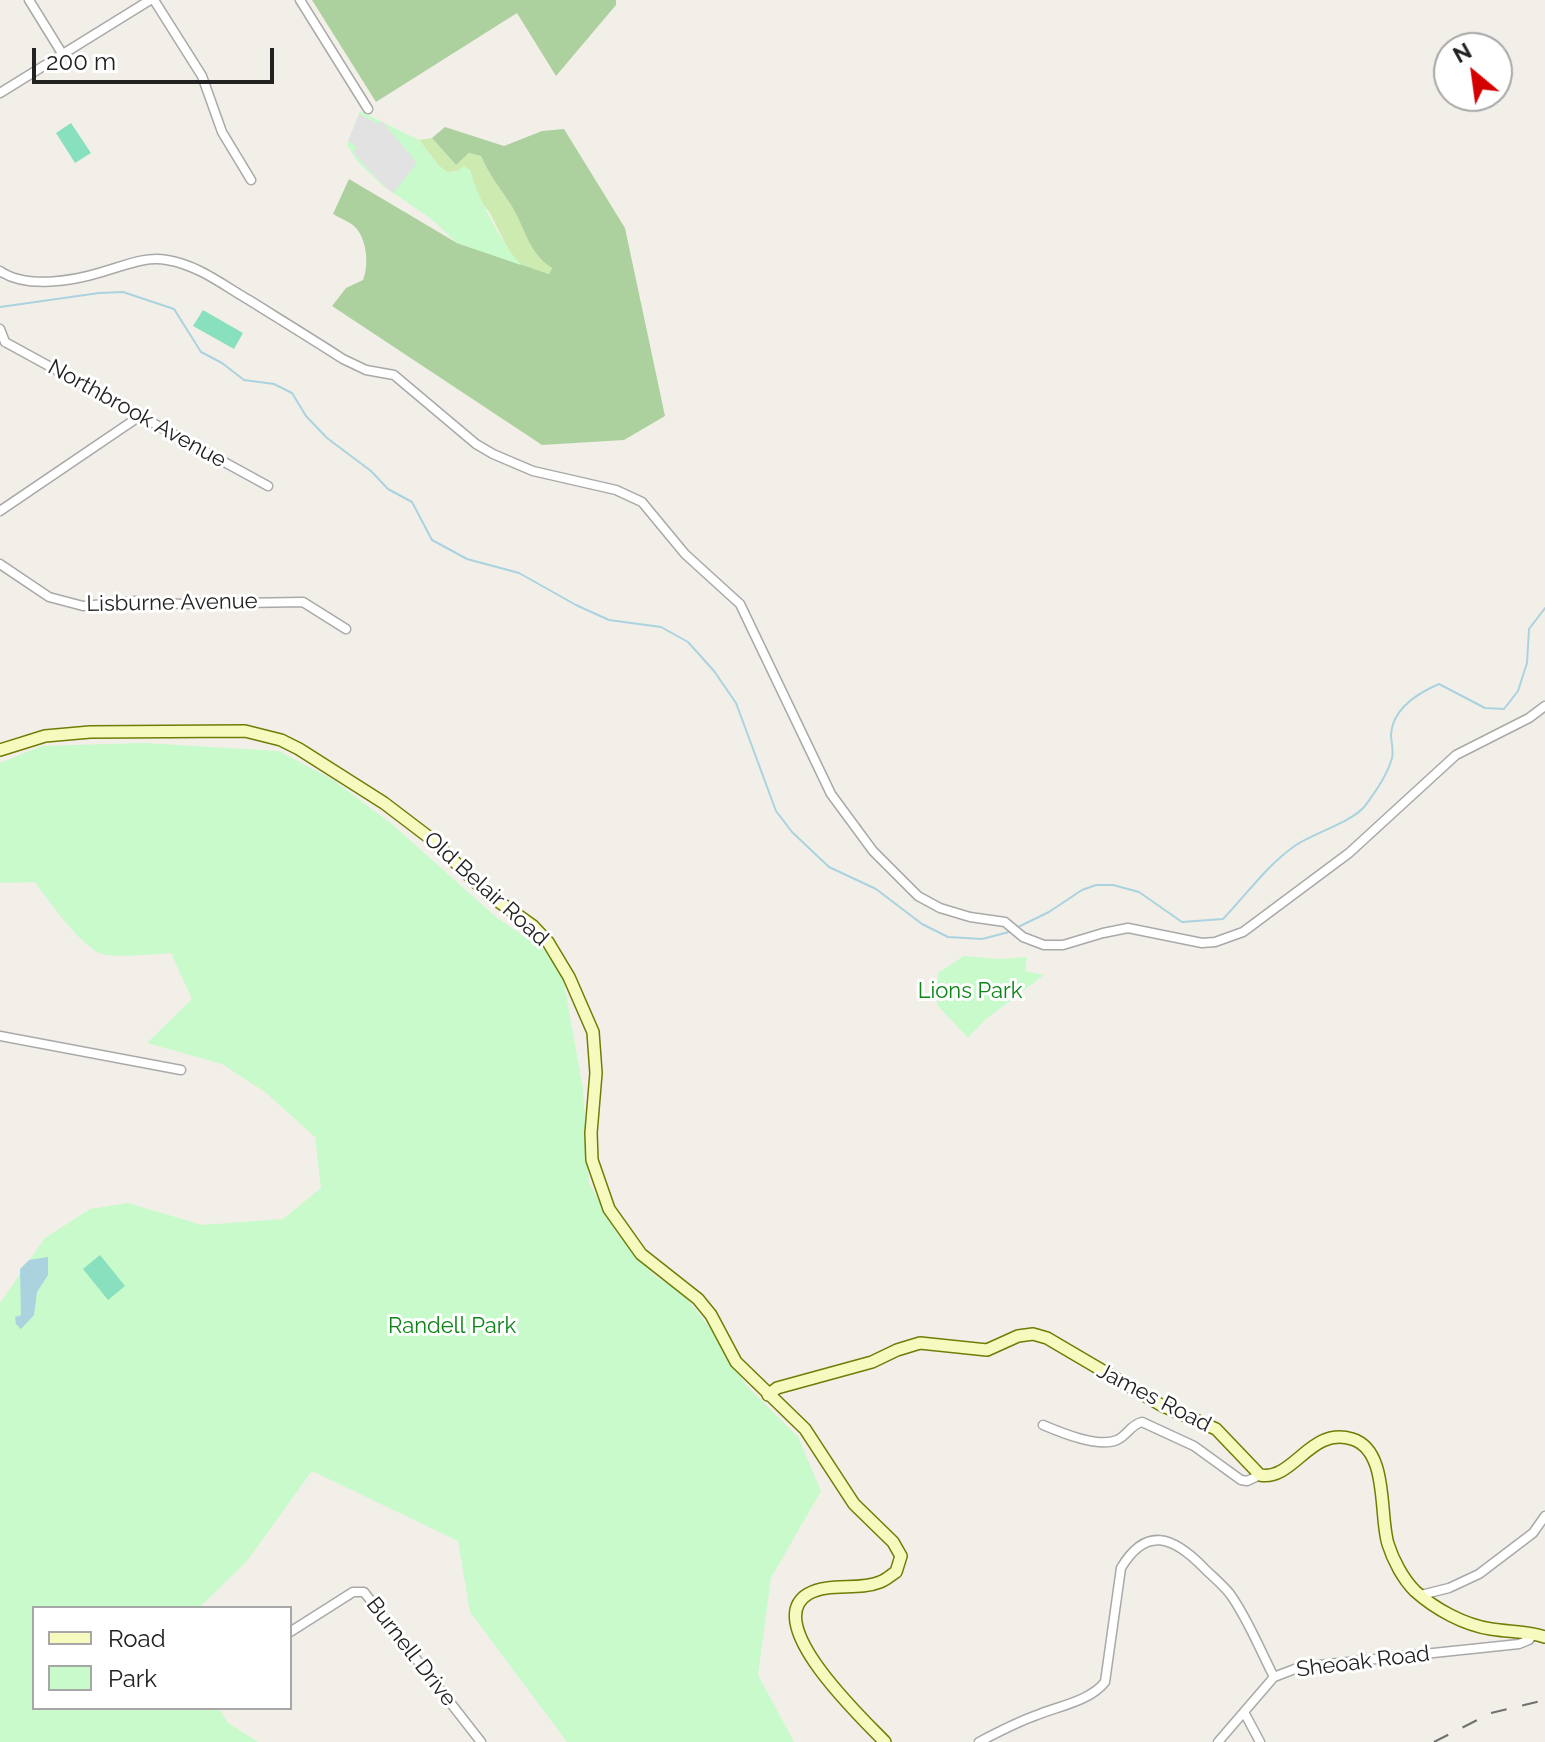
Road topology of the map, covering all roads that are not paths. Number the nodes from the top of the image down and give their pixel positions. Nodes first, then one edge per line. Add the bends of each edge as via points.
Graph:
1 (29, 0) edge
2 (152, 0) edge
3 (300, 0) edge
4 (63, 55) junction
5 (0, 93) edge
6 (368, 109) dead end
7 (251, 180) dead end
8 (0, 271) edge
9 (0, 329) edge
10 (2, 342) edge
11 (140, 416) junction
12 (268, 486) dead end
13 (0, 511) edge
14 (0, 564) edge
15 (346, 629) dead end
16 (1545, 706) edge
17 (0, 750) edge
18 (1, 1038) edge
19 (181, 1070) dead end
20 (768, 1395) junction
21 (1043, 1425) dead end
22 (1260, 1475) junction
23 (1545, 1516) edge
24 (1421, 1595) junction
25 (292, 1631) edge
26 (1540, 1635) edge
27 (1274, 1677) junction
28 (1244, 1712) junction
29 (481, 1742) edge
30 (885, 1742) edge
31 (979, 1742) edge
32 (1218, 1742) edge
33 (1260, 1742) edge

1 - 4 street
2 - 4 street
2 - 7 street via 202,76 222,132
3 - 6 street
4 - 5 street
8 - 16 street via 17,280 74,278 147,258 196,268 343,359 394,375 493,454 642,502 685,554 740,604 826,783 873,851 918,896 970,917 1005,922 1044,945 1128,928 1191,942 1215,942 1243,932 1349,853 1456,755
9 - 10 street
10 - 11 street, Northbrook Avenue
11 - 12 street, Northbrook Avenue
11 - 13 street
14 - 15 street, Lisburne Avenue via 49,597 83,606 136,601 303,602
17 - 20 main road, Old Belair Road via 45,736 90,732 259,733 299,749 430,838 548,942 593,1032 592,1160 600,1191 641,1254 698,1299 736,1362
18 - 19 street
20 - 22 main road, James Road via 920,1343 987,1350 1033,1334 1161,1405 1216,1429
20 - 30 main road, Old Belair Road via 805,1429 854,1504 901,1556 896,1572 880,1582 818,1590 796,1608 796,1625 806,1649
21 - 22 street via 1070,1436 1107,1441 1142,1422 1211,1456 1241,1480
22 - 24 main road via 1277,1474 1330,1438 1354,1440 1365,1447 1379,1477 1387,1543 1402,1574
23 - 24 street via 1533,1533 1479,1574
24 - 26 main road via 1471,1624
25 - 29 street, Burnell Drive via 353,1592 364,1592
26 - 27 street, Sheoak Road via 1519,1644 1300,1667
27 - 28 street, Sheoak Road
27 - 31 street via 1230,1594 1185,1549 1153,1539 1140,1544 1121,1568 1100,1688
28 - 32 street, Sheoak Road
28 - 33 street

